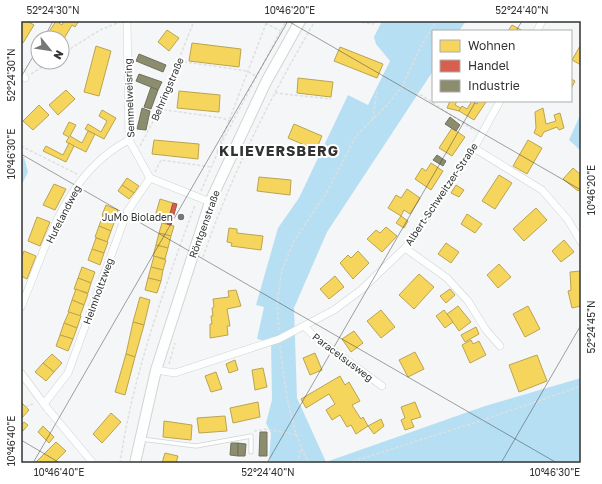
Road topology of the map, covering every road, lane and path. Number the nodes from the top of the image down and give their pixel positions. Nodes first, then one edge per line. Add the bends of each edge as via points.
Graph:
1 (121, 21) edge
2 (127, 21) edge
3 (194, 21) edge
4 (261, 21) edge
5 (300, 21) edge
6 (314, 21) edge
7 (352, 21) edge
8 (436, 21) edge
9 (542, 21) edge
10 (266, 22) edge
11 (374, 24) dead end
12 (538, 30) edge
13 (281, 31) dead end
14 (70, 49) edge
15 (179, 62) junction
16 (33, 70) edge
17 (247, 71) junction
18 (23, 75) edge
19 (256, 76) dead end
20 (402, 86) junction
21 (377, 89) dead end
22 (275, 93) junction
23 (331, 99) dead end
24 (499, 102) edge
25 (159, 109) junction
26 (373, 119) junction
27 (228, 120) junction
28 (233, 122) dead end
29 (481, 135) junction
30 (129, 140) junction
31 (21, 146) edge
32 (474, 148) junction
33 (136, 154) junction
34 (213, 162) dead end
35 (211, 167) dead end
36 (158, 168) dead end
37 (83, 177) junction
38 (150, 178) junction
39 (210, 202) junction
40 (581, 242) edge
41 (405, 248) junction
42 (201, 264) dead end
43 (21, 307) edge
44 (304, 326) junction
45 (279, 338) junction
46 (176, 343) dead end
47 (500, 346) dead end
48 (156, 370) junction
49 (21, 373) edge
50 (166, 373) junction
51 (382, 386) dead end
52 (581, 386) edge
53 (44, 404) junction
54 (251, 436) junction
55 (297, 436) junction
56 (139, 439) junction
57 (301, 449) junction
58 (251, 452) dead end
59 (93, 463) edge
60 (135, 463) edge
61 (297, 463) edge
62 (309, 463) edge
63 (348, 463) edge

1 - 14 path via 100,30
2 - 30 street, Semmelweisring
3 - 15 path, Behringstraße
4 - 10 path
5 - 39 street, Röntgenstraße via 266,82
6 - 22 path
7 - 11 path
8 - 20 path
9 - 12 street
10 - 13 path
10 - 17 path
15 - 17 path
15 - 25 path, Behringstraße
16 - 18 path
17 - 19 path
17 - 27 path
20 - 26 path
20 - 29 path via 422,96
21 - 26 path
22 - 23 path
22 - 42 path via 234,177
24 - 29 street, Albert-Schweitzer-Straße
25 - 27 path
25 - 33 path, Behringstraße
26 - 45 path via 356,136 327,192 294,241 282,270 278,296
27 - 28 path
27 - 34 path
29 - 32 street, Albert-Schweitzer-Straße
30 - 33 street, Semmelweisring
30 - 37 street, Hufelandweg via 102,157
31 - 37 path
32 - 40 street via 542,190 568,220
32 - 41 street, Albert-Schweitzer-Straße
33 - 38 street, Semmelweisring
35 - 36 path via 161,160
37 - 43 street, Hufelandweg via 70,195
38 - 39 street
38 - 53 street, Helmholtzweg via 127,212 68,373
39 - 48 street, Röntgenstraße
41 - 44 street, Albert-Schweitzer-Straße via 361,290 334,310
41 - 47 street via 446,278 468,301 486,330
44 - 45 street, Albert-Schweitzer-Straße
44 - 51 street, Paracelsusweg
45 - 50 street, Albert-Schweitzer-Straße via 174,373
45 - 55 path via 287,396
46 - 50 path
48 - 50 street, Albert-Schweitzer-Straße
48 - 56 street, Röntgenstraße
49 - 53 street
52 - 63 path
53 - 59 street
54 - 55 path via 250,431 267,429
54 - 56 lane via 196,446
54 - 58 lane
55 - 57 path
56 - 60 street, Röntgenstraße
57 - 61 path
57 - 62 path

